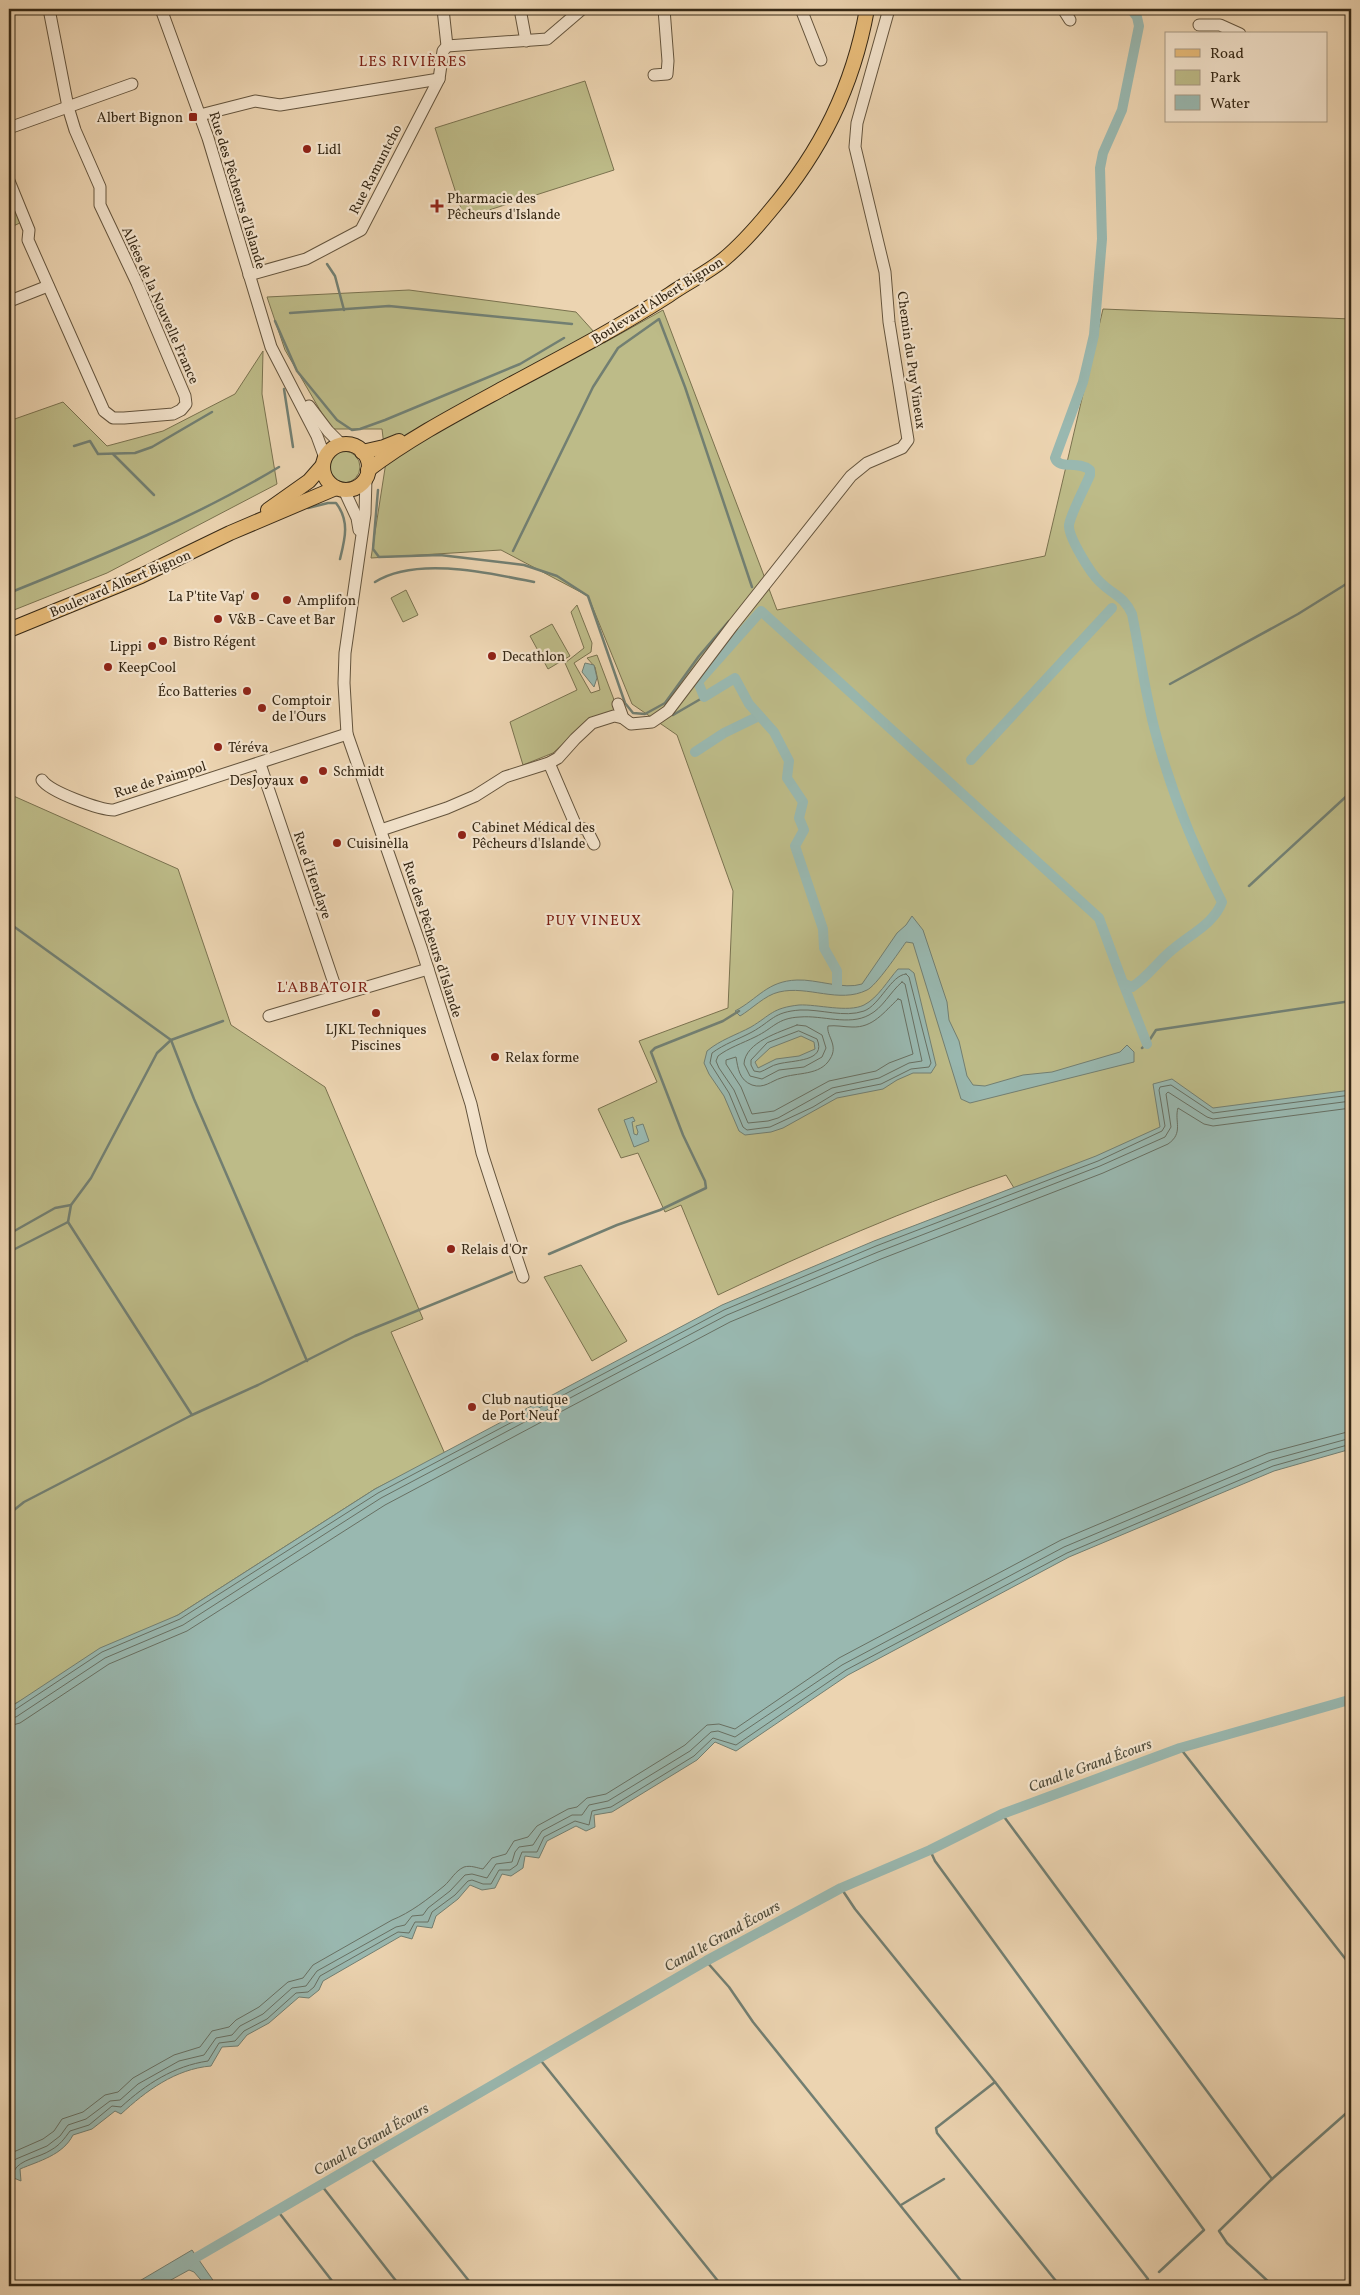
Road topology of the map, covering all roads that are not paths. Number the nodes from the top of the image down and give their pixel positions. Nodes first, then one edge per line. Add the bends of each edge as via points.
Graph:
1 (49, 9) edge
2 (162, 9) edge
3 (443, 9) edge
4 (520, 9) edge
5 (582, 9) edge
6 (664, 9) edge
7 (801, 9) edge
8 (867, 9) edge
9 (889, 9) edge
10 (1063, 9) edge
11 (1070, 20) dead end
12 (1200, 25) dead end
13 (1236, 32) edge
14 (526, 41) junction
15 (447, 46) junction
16 (821, 60) dead end
17 (654, 75) dead end
18 (439, 79) junction
19 (132, 84) dead end
20 (68, 107) junction
21 (200, 115) junction
22 (9, 128) edge
23 (9, 181) edge
24 (249, 274) junction
25 (48, 286) junction
26 (10, 300) edge
27 (288, 379) junction
28 (439, 424) junction
29 (342, 445) junction
30 (362, 452) junction
31 (324, 462) junction
32 (367, 474) junction
33 (340, 489) junction
34 (230, 533) junction
35 (361, 547) junction
36 (9, 630) edge
37 (618, 704) dead end
38 (623, 718) junction
39 (347, 734) junction
40 (549, 763) junction
41 (260, 764) junction
42 (42, 780) dead end
43 (381, 830) junction
44 (594, 844) dead end
45 (428, 969) junction
46 (338, 995) junction
47 (269, 1016) dead end
48 (523, 1277) dead end

1 - 20 street, Allées de la Nouvelle France
2 - 21 street, Rue des Pêcheurs d'Islande
3 - 15 street, Rue Ramuntcho
4 - 14 street
5 - 14 street via 547,39
6 - 17 street via 667,74
7 - 16 street
8 - 28 main road, Boulevard Albert Bignon via 854,61 823,138 803,170 753,231 723,260 659,301
9 - 38 street, Chemin du Puy Vineux via 858,123 855,147 885,272 908,440 902,448 867,463 851,476 666,712 644,724 632,724
10 - 11 street
12 - 13 street via 1220,25
14 - 15 street
15 - 18 street, Rue Ramuntcho via 443,51
18 - 21 street via 280,105 255,101
18 - 24 street, Rue Ramuntcho via 361,230 306,259
19 - 20 street
20 - 22 street
20 - 25 street, Allées de la Nouvelle France via 100,186 100,205 185,396 186,404 181,410 174,414 124,418 113,418 104,411
21 - 24 street, Rue des Pêcheurs d'Islande
23 - 25 street, Allées de la Nouvelle France via 29,230 28,240
24 - 27 street, Rue des Pêcheurs d'Islande via 271,347
25 - 26 street
27 - 29 street, Rue des Pêcheurs d'Islande
27 - 31 street, Rue des Pêcheurs d'Islande via 317,436
28 - 30 main road, Boulevard Albert Bignon via 384,447
28 - 32 main road, Boulevard Albert Bignon via 387,455
29 - 30 main road via 354,446
29 - 31 main road via 329,452
30 - 32 main road via 367,459
31 - 33 main road via 326,478
31 - 34 main road, Boulevard Albert Bignon via 304,484
32 - 33 main road via 357,487
32 - 35 street, Rue des Pêcheurs d'Islande
33 - 34 main road, Boulevard Albert Bignon
33 - 35 street, Rue des Pêcheurs d'Islande via 358,518
34 - 36 main road, Boulevard Albert Bignon via 141,576
35 - 39 street, Rue des Pêcheurs d'Islande via 345,653
37 - 38 street
38 - 40 street, Chemin du Puy Vineux via 614,716 592,723
39 - 41 street, Rue de Paimpol
39 - 43 street, Rue des Pêcheurs d'Islande
40 - 43 street via 505,778 447,808
40 - 44 street via 576,826 588,830
41 - 42 street, Rue de Paimpol via 114,810 98,808 49,787
41 - 46 street, Rue d'Hendaye
43 - 45 street, Rue des Pêcheurs d'Islande
45 - 46 street
45 - 48 street, Rue des Pêcheurs d'Islande
46 - 47 street

